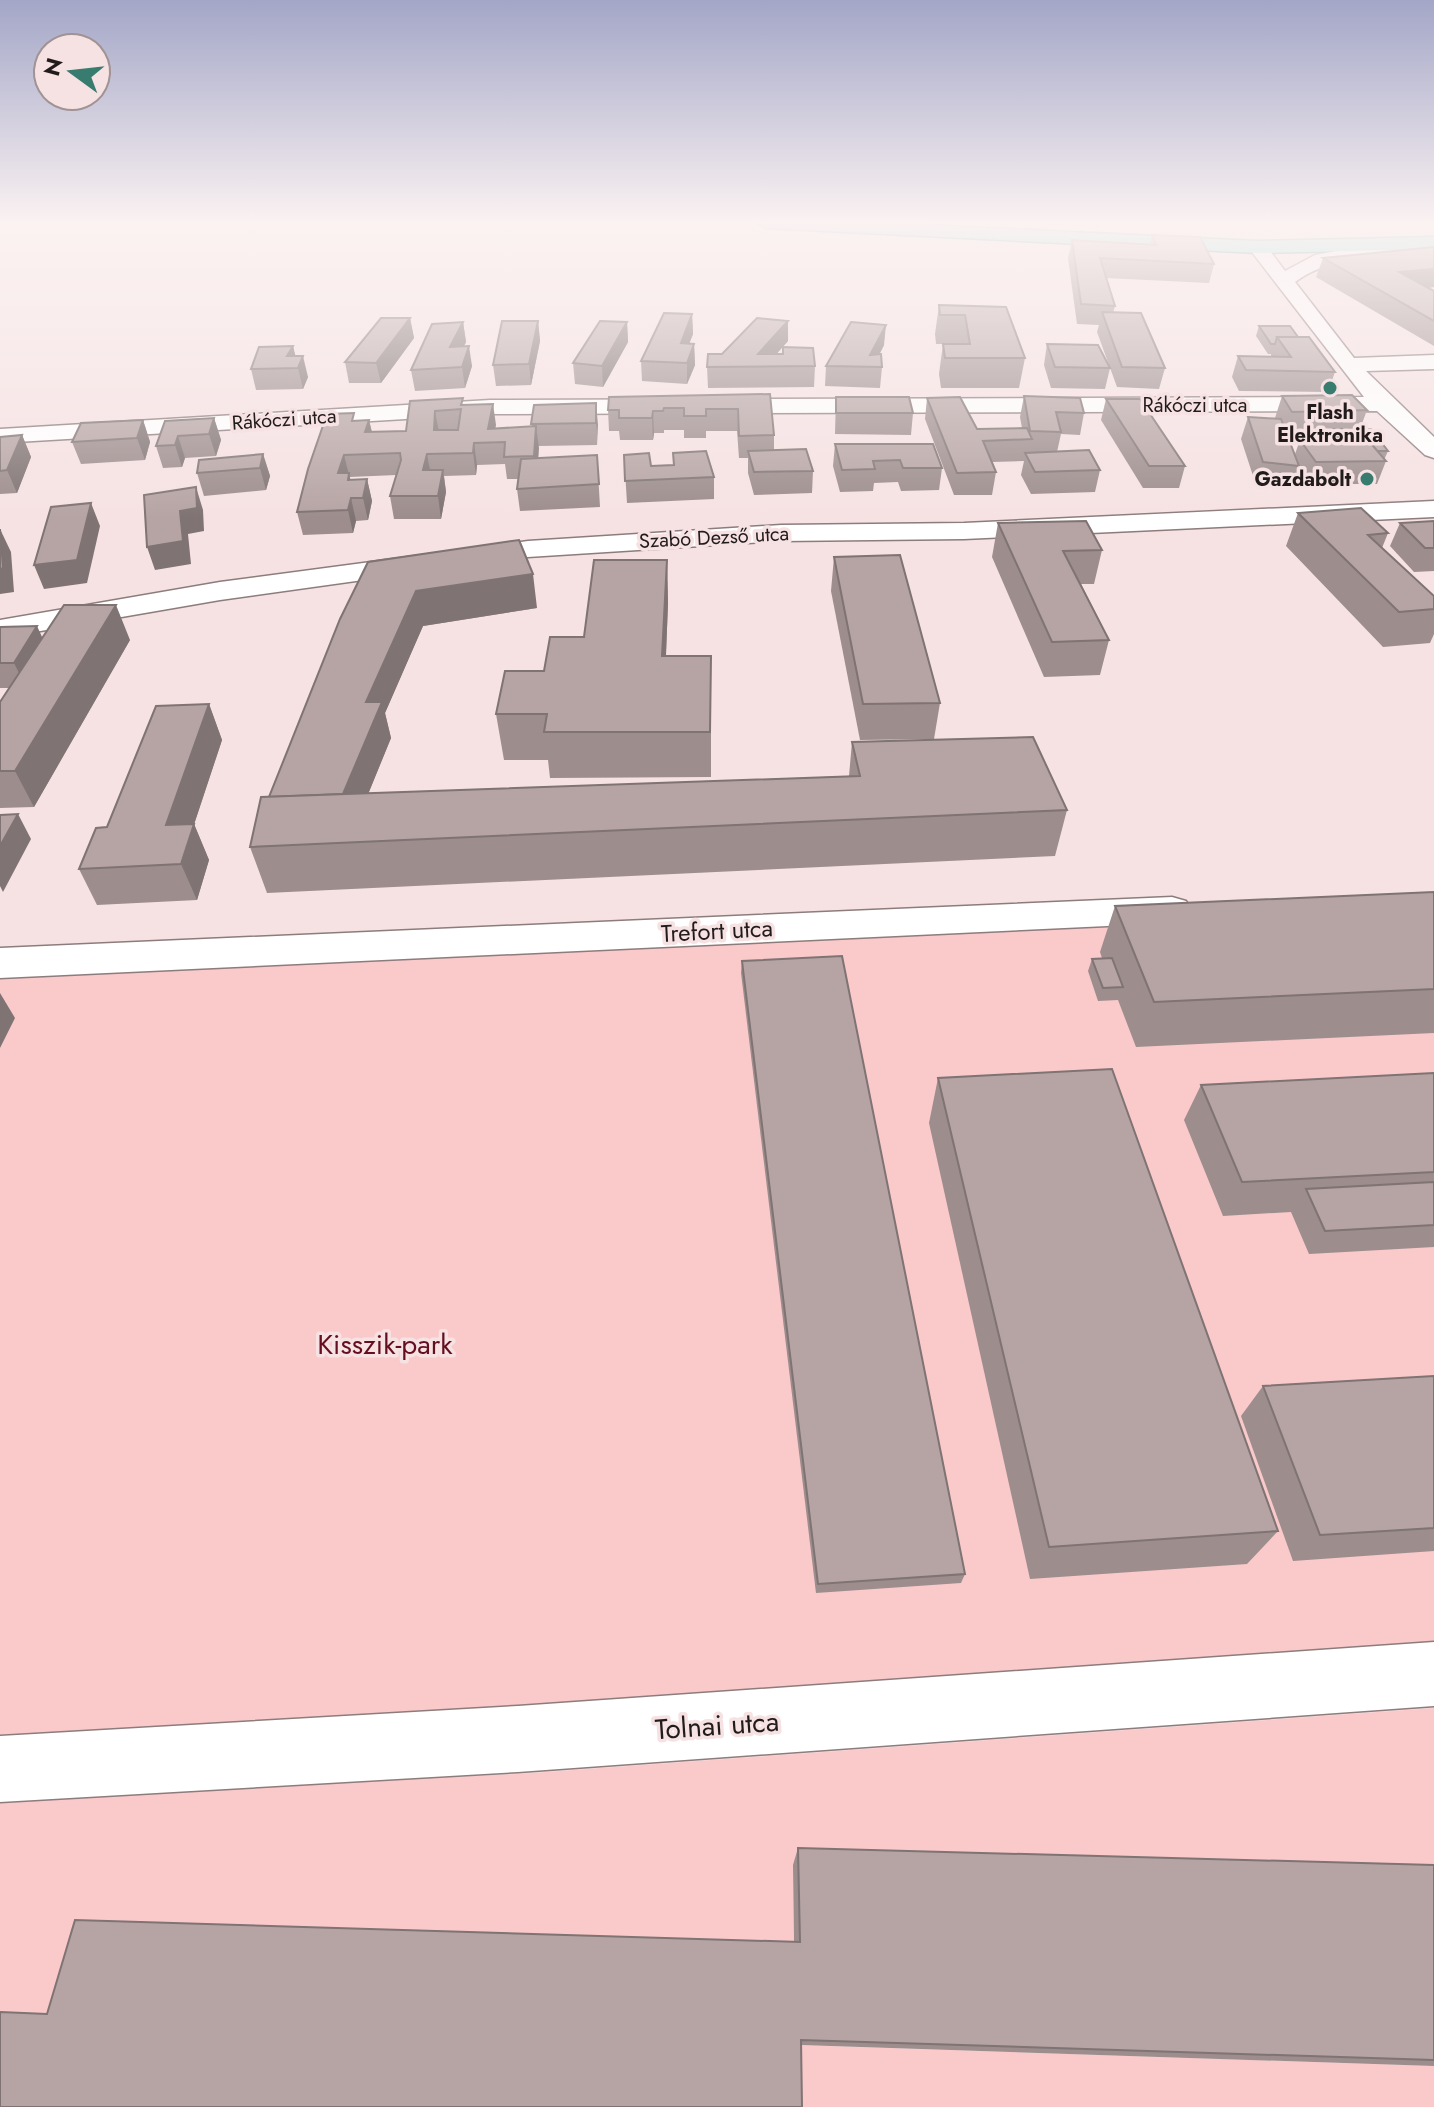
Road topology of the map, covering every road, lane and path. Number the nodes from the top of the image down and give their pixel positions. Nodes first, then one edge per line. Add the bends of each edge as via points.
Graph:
1 (1315, 321) edge
2 (1434, 362) edge
3 (1348, 365) junction
4 (1383, 404) junction
5 (0, 436) edge
6 (1434, 450) edge
7 (1434, 509) edge
8 (0, 629) edge
9 (1215, 908) edge
10 (0, 963) edge
11 (1434, 1674) edge
12 (0, 1769) edge

1 - 3 street
2 - 3 street
3 - 4 street
4 - 5 street, Rákóczi utca via 490,407
4 - 6 street
7 - 8 street, Szabó Dezső utca via 964,531 781,533 528,549 220,591
9 - 10 street, Trefort utca
11 - 12 street, Tolnai utca via 518,1739

